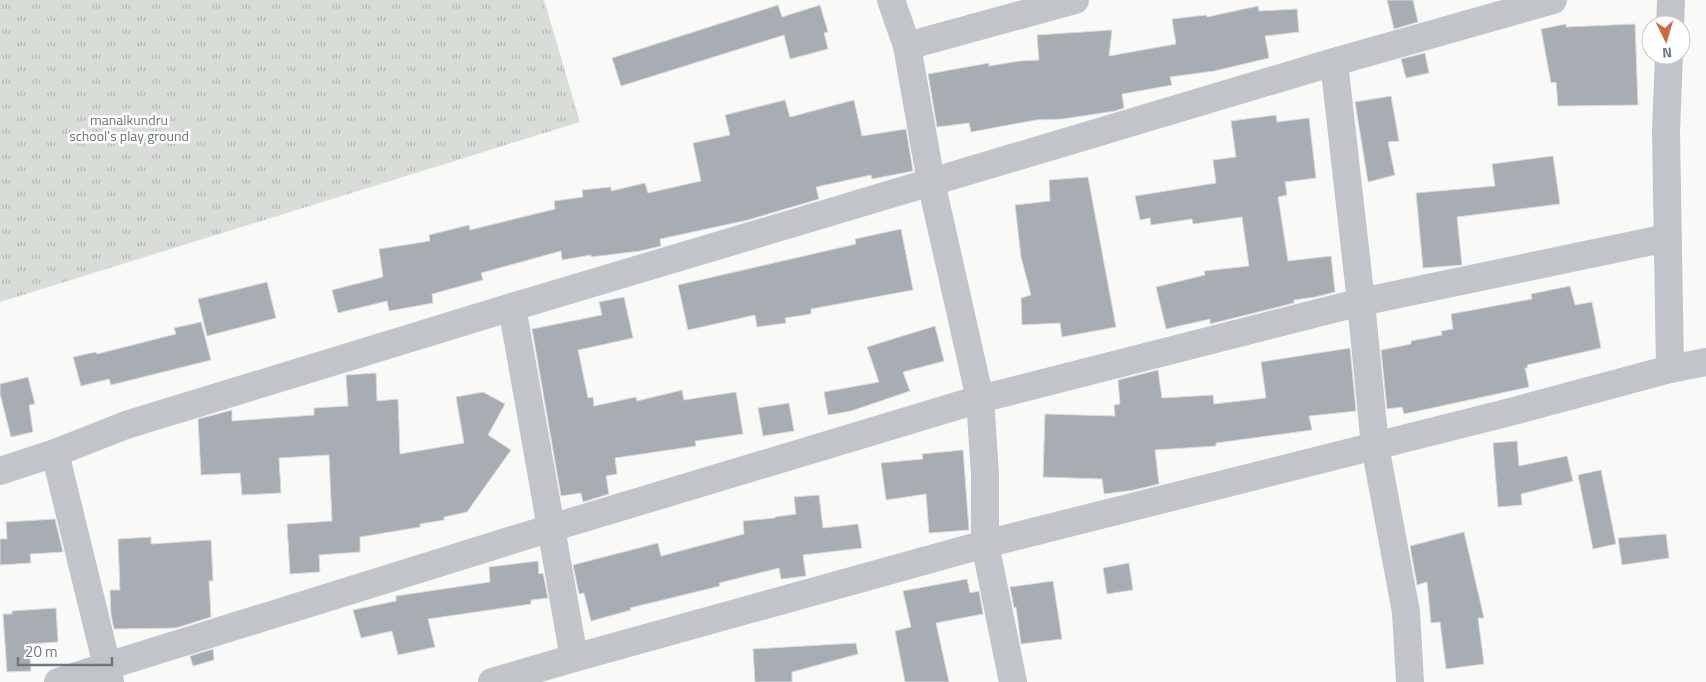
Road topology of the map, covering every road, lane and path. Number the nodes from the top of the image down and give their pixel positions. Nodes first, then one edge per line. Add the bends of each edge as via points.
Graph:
1 (891, 0) edge
2 (1076, 0) edge
3 (1553, 0) edge
4 (1671, 0) edge
5 (1670, 15) edge
6 (907, 46) junction
7 (1334, 62) junction
8 (1669, 65) edge
9 (931, 182) junction
10 (1667, 238) junction
11 (1361, 302) junction
12 (512, 307) junction
13 (1706, 362) edge
14 (1670, 369) junction
15 (980, 399) junction
16 (1375, 446) junction
17 (55, 452) junction
18 (0, 471) edge
19 (551, 528) junction
20 (986, 544) junction
21 (574, 658) junction
22 (109, 674) edge
23 (58, 682) edge
24 (492, 682) edge
25 (1013, 682) edge
26 (1410, 682) edge

1 - 6 street
2 - 6 street
3 - 7 street
4 - 5 street
6 - 9 street
7 - 9 street
7 - 11 street
8 - 10 street
9 - 12 street
9 - 15 street
10 - 11 street
10 - 14 street
11 - 15 street
11 - 16 street
12 - 17 street via 126,425
12 - 19 street
13 - 14 street
14 - 16 street
15 - 19 street
15 - 20 street
16 - 20 street
16 - 26 street via 1406,612
17 - 18 street
17 - 22 street
19 - 21 street
19 - 22 street
20 - 21 street
20 - 25 street
21 - 24 street
22 - 23 street

